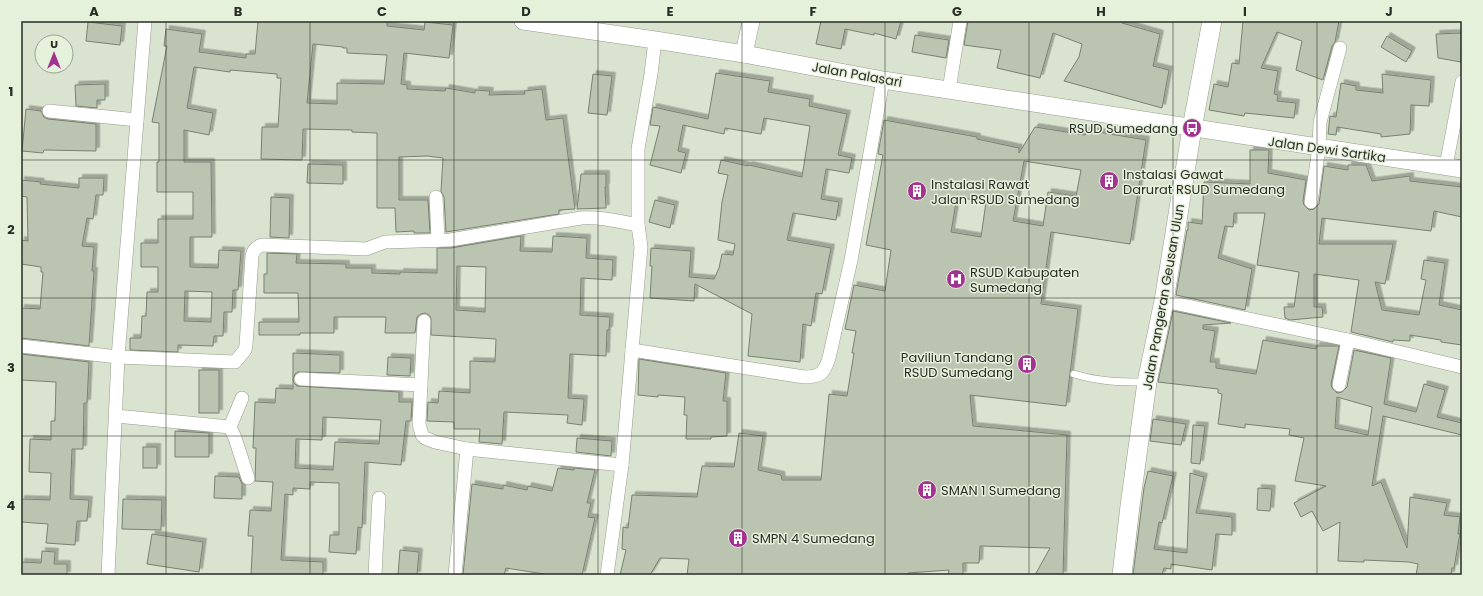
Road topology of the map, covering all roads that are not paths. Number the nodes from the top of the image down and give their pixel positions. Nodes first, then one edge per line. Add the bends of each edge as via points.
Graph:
1 (145, 21) edge
2 (523, 21) edge
3 (751, 21) edge
4 (960, 21) edge
5 (1212, 21) edge
6 (655, 40) junction
7 (1340, 48) dead end
8 (744, 54) junction
9 (883, 80) junction
10 (1462, 82) edge
11 (949, 90) junction
12 (49, 111) dead end
13 (137, 120) junction
14 (1192, 128) junction
15 (1319, 148) junction
16 (1454, 168) edge
17 (436, 197) dead end
18 (1311, 202) dead end
19 (638, 225) junction
20 (438, 240) junction
21 (1164, 300) junction
22 (424, 322) dead end
23 (1348, 340) junction
24 (21, 346) edge
25 (632, 350) junction
26 (118, 357) junction
27 (1462, 367) edge
28 (1074, 374) dead end
29 (301, 379) dead end
30 (1147, 382) junction
31 (421, 385) junction
32 (1339, 385) dead end
33 (242, 398) dead end
34 (116, 416) junction
35 (230, 427) junction
36 (467, 449) junction
37 (622, 465) junction
38 (248, 478) dead end
39 (379, 498) dead end
40 (108, 575) edge
41 (375, 575) edge
42 (455, 575) edge
43 (607, 575) edge
44 (1122, 575) edge

1 - 13 street
2 - 6 street, Jalan Palasari
3 - 8 street
4 - 11 street
5 - 14 main road, Jalan Pangeran Geusan Ulun
6 - 8 street, Jalan Palasari
6 - 19 street via 638,149
7 - 15 street via 1320,122
8 - 9 street, Jalan Palasari
9 - 11 street, Jalan Palasari
9 - 25 street via 851,260 829,358 821,374 804,377
10 - 16 street
11 - 14 street, Jalan Palasari
12 - 13 street
13 - 26 street
14 - 15 street, Jalan Dewi Sartika
14 - 21 main road, Jalan Pangeran Geusan Ulun
15 - 16 street, Jalan Dewi Sartika
15 - 18 street
17 - 20 street
19 - 20 street via 606,219 581,218
19 - 25 street via 641,247
20 - 26 street via 385,242 362,250 258,246 252,256 246,345 236,362
21 - 23 street
21 - 30 main road, Jalan Pangeran Geusan Ulun
22 - 31 street
23 - 27 street
23 - 32 street
24 - 26 street
25 - 37 street
26 - 34 street
28 - 30 lane via 1111,382
29 - 31 street
30 - 44 main road, Jalan Pangeran Geusan Ulun
31 - 36 street via 419,424 422,435 435,442
33 - 35 street
34 - 35 street
34 - 40 street
35 - 38 street
36 - 37 street
36 - 42 street
37 - 43 street
39 - 41 street

